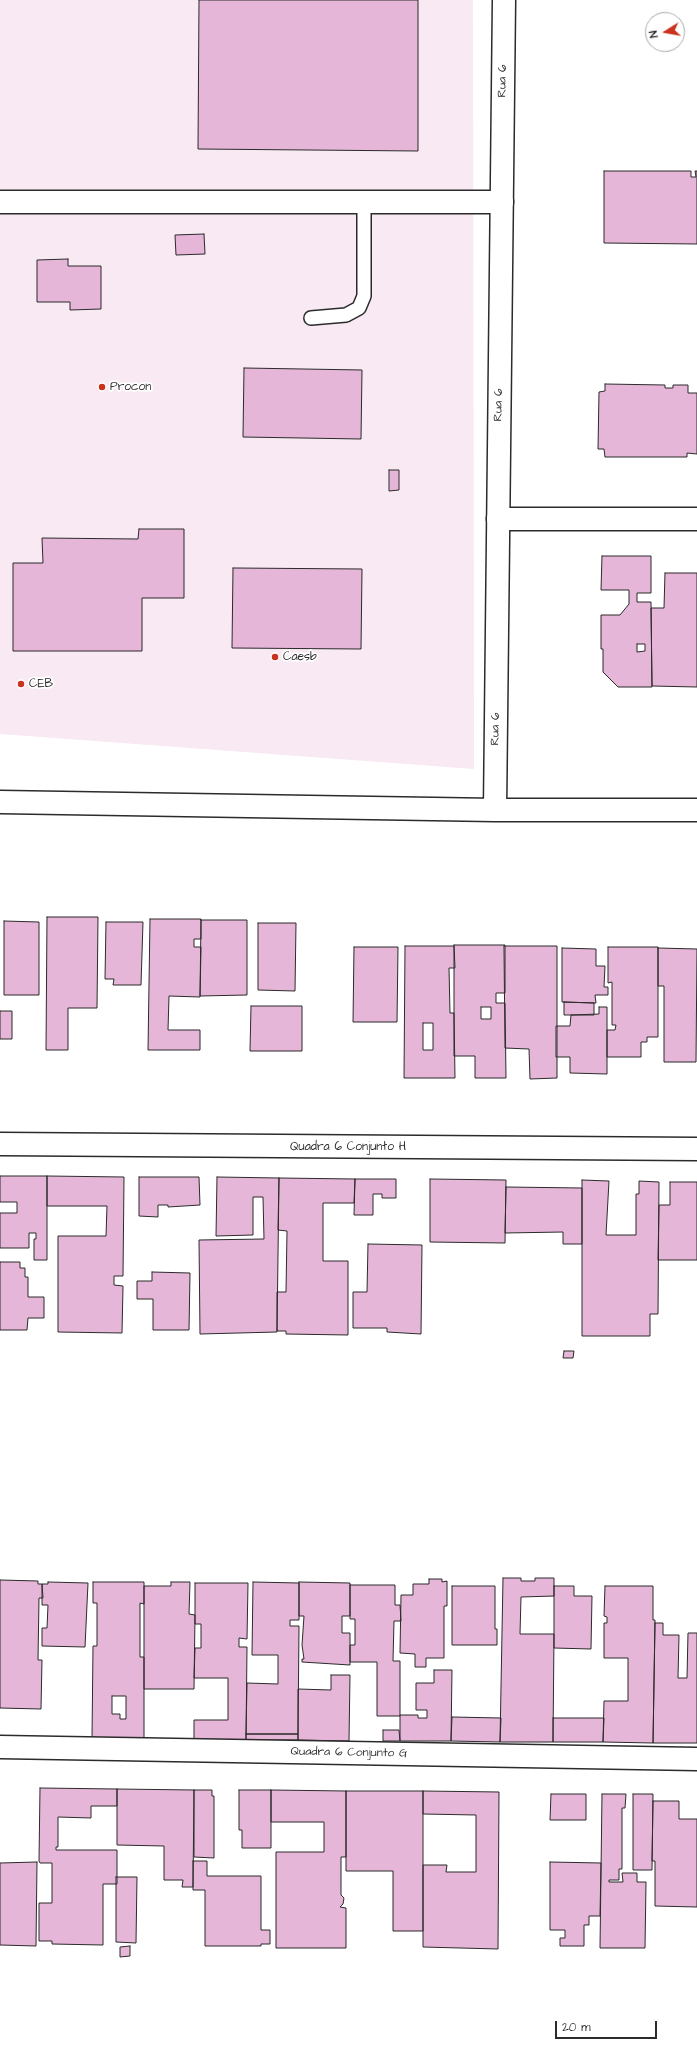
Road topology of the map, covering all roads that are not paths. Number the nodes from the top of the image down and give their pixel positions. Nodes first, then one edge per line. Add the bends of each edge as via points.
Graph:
1 (504, 0) edge
2 (0, 202) edge
3 (364, 202) junction
4 (502, 202) junction
5 (311, 318) dead end
6 (498, 519) junction
7 (697, 519) edge
8 (0, 802) edge
9 (495, 810) junction
10 (697, 810) edge
11 (0, 1144) edge
12 (697, 1149) edge
13 (0, 1747) edge
14 (697, 1759) edge

1 - 4 street, Rua 6
2 - 3 street
3 - 4 street
3 - 5 lane via 364,296 359,308 346,315
4 - 6 street, Rua 6
6 - 7 street
6 - 9 street, Rua 6
8 - 9 street
9 - 10 street
11 - 12 street, Quadra 6 Conjunto H
13 - 14 street, Quadra 6 Conjunto G

